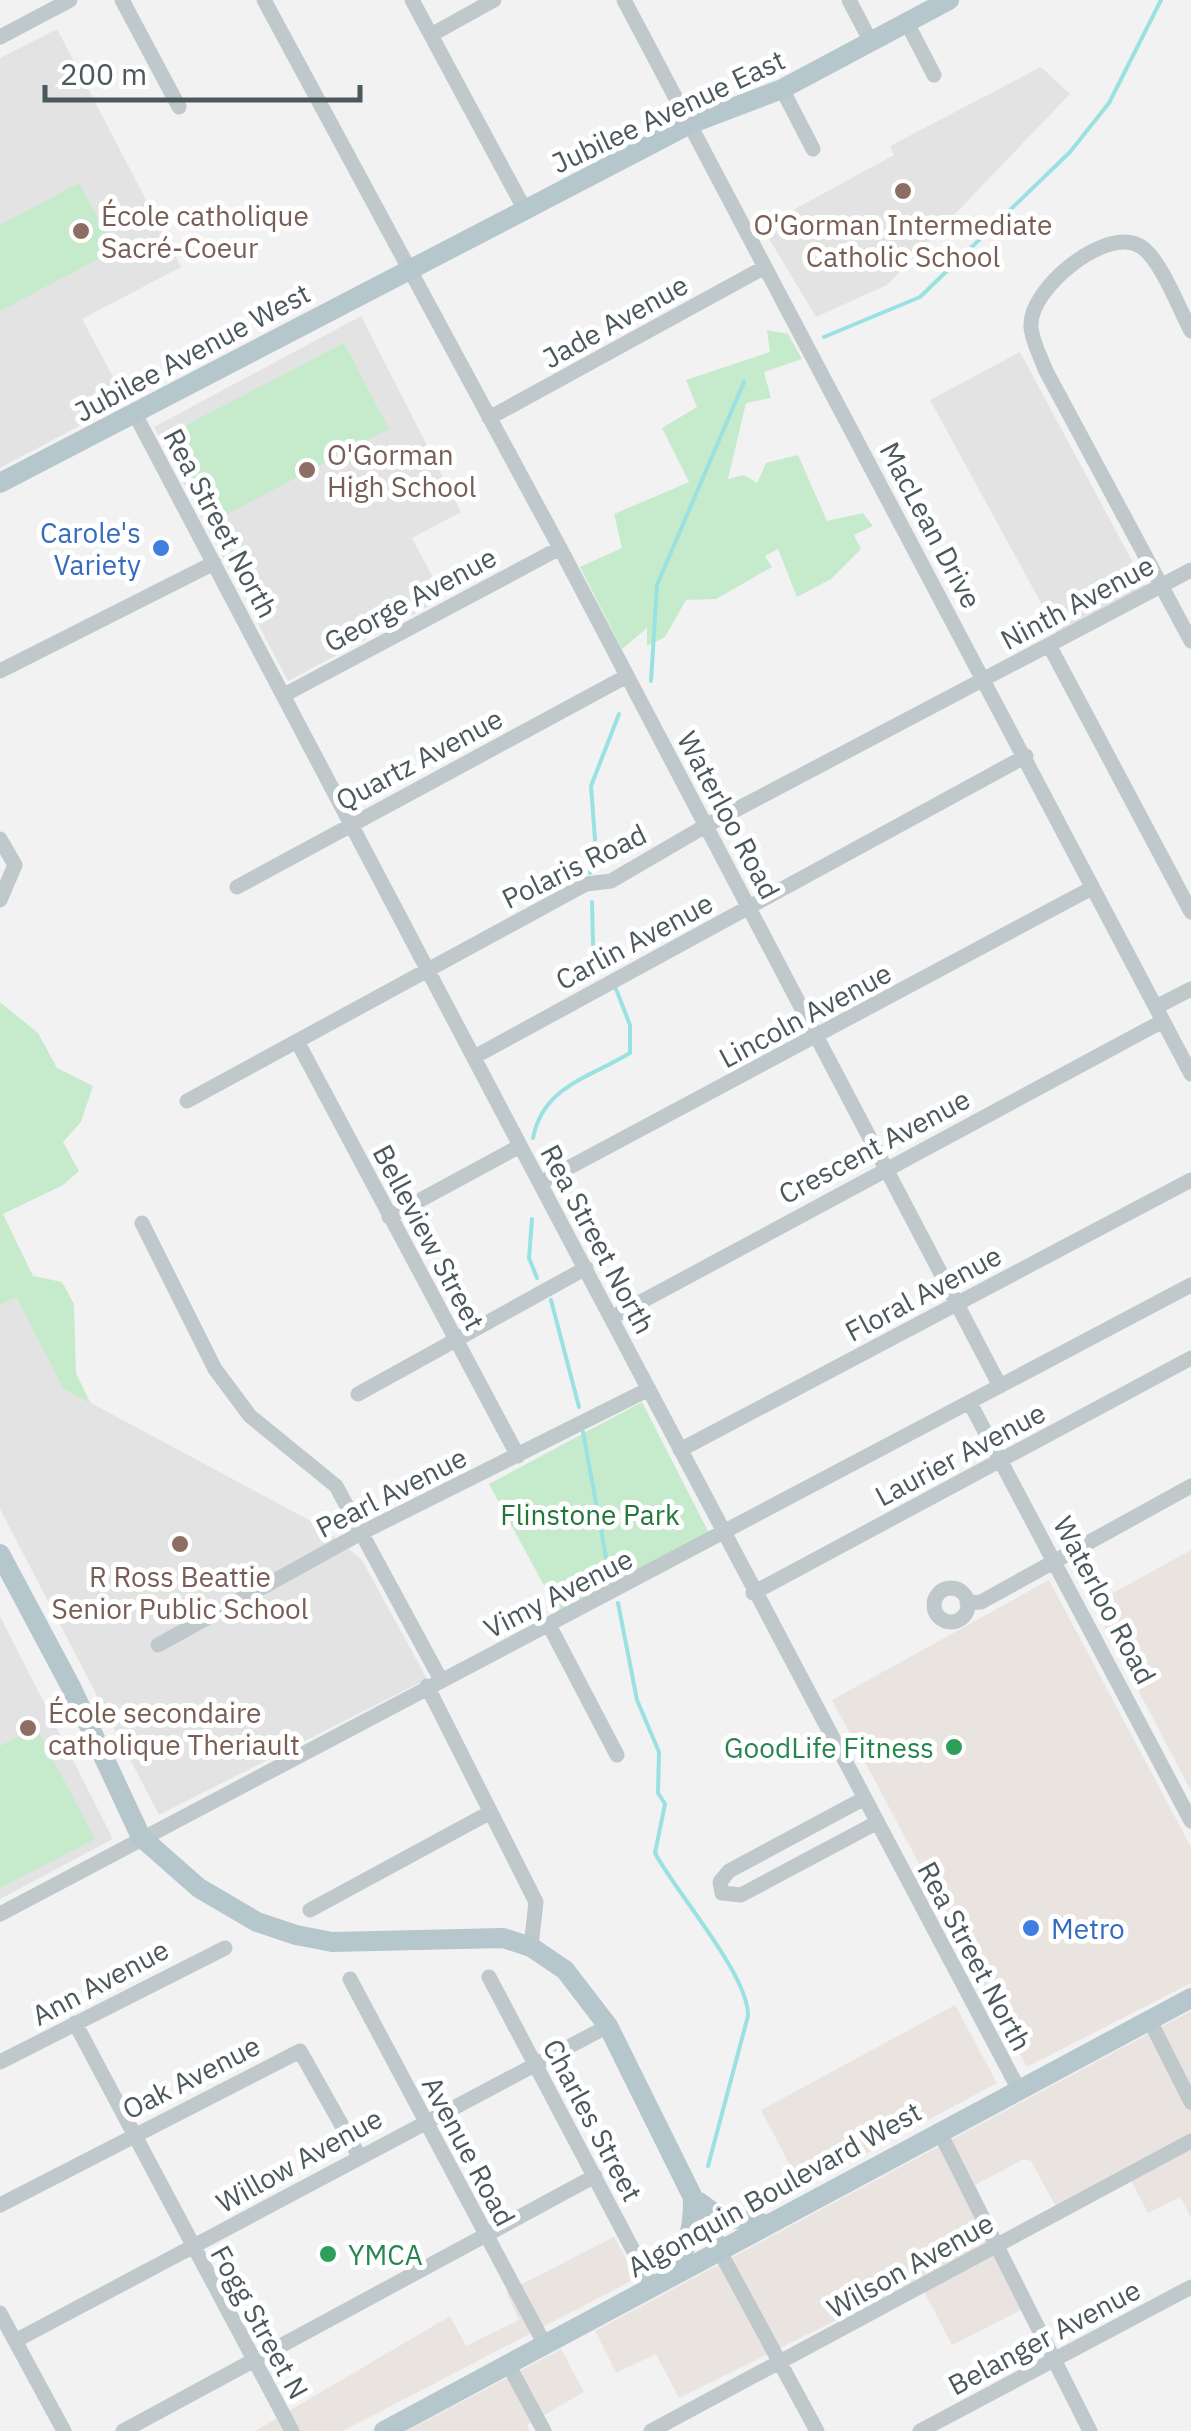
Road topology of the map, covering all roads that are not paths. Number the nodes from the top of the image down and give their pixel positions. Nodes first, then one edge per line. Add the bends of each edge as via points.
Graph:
1 (70, 0) edge
2 (122, 0) edge
3 (264, 0) edge
4 (412, 0) edge
5 (494, 0) edge
6 (624, 0) edge
7 (849, 0) edge
8 (949, 0) edge
9 (907, 23) junction
10 (431, 35) junction
11 (0, 37) edge
12 (871, 42) junction
13 (934, 75) dead end
14 (782, 89) junction
15 (178, 107) dead end
16 (690, 124) junction
17 (814, 149) dead end
18 (525, 210) junction
19 (765, 268) junction
20 (410, 270) junction
21 (1191, 331) edge
22 (136, 414) junction
23 (490, 418) junction
24 (0, 483) edge
25 (560, 548) junction
26 (214, 563) junction
27 (1191, 570) edge
28 (1162, 586) junction
29 (1191, 641) edge
30 (1048, 645) junction
31 (0, 672) edge
32 (626, 676) junction
33 (986, 678) junction
34 (284, 695) junction
35 (1026, 756) junction
36 (352, 824) junction
37 (706, 825) junction
38 (0, 839) edge
39 (237, 886) dead end
40 (1092, 888) junction
41 (0, 900) edge
42 (750, 907) junction
43 (1191, 912) edge
44 (430, 969) junction
45 (1191, 989) edge
46 (1160, 1014) junction
47 (817, 1037) junction
48 (297, 1042) junction
49 (476, 1056) junction
50 (1191, 1074) edge
51 (187, 1101) dead end
52 (520, 1146) junction
53 (884, 1169) junction
54 (1191, 1180) edge
55 (540, 1183) junction
56 (389, 1216) junction
57 (142, 1224) dead end
58 (586, 1268) junction
59 (1191, 1285) edge
60 (956, 1304) junction
61 (611, 1318) junction
62 (456, 1342) junction
63 (1191, 1358) edge
64 (1000, 1386) junction
65 (649, 1389) junction
66 (358, 1394) dead end
67 (972, 1404) junction
68 (680, 1450) junction
69 (518, 1456) junction
70 (1000, 1461) junction
71 (1191, 1486) edge
72 (361, 1533) junction
73 (722, 1535) junction
74 (0, 1554) edge
75 (1058, 1561) junction
76 (752, 1593) junction
77 (968, 1602) dead end
78 (550, 1627) junction
79 (158, 1645) dead end
80 (434, 1683) junction
81 (617, 1755) dead end
82 (863, 1799) junction
83 (489, 1813) junction
84 (1191, 1821) edge
85 (876, 1823) junction
86 (141, 1836) junction
87 (310, 1910) dead end
88 (0, 1914) edge
89 (530, 1947) junction
90 (225, 1948) dead end
91 (488, 1977) dead end
92 (350, 1979) dead end
93 (1191, 1998) edge
94 (1149, 2020) junction
95 (74, 2023) junction
96 (608, 2026) junction
97 (0, 2062) edge
98 (534, 2063) junction
99 (1018, 2088) junction
100 (1191, 2102) edge
101 (423, 2121) junction
102 (939, 2131) junction
103 (134, 2135) junction
104 (1191, 2141) edge
105 (359, 2156) junction
106 (595, 2176) junction
107 (694, 2198) junction
108 (0, 2206) edge
109 (767, 2224) junction
110 (485, 2234) junction
111 (996, 2246) junction
112 (192, 2248) junction
113 (719, 2250) junction
114 (658, 2283) junction
115 (1191, 2288) edge
116 (0, 2313) edge
117 (15, 2342) junction
118 (545, 2345) junction
119 (254, 2359) junction
120 (1052, 2361) junction
121 (508, 2364) junction
122 (780, 2365) junction
123 (64, 2431) edge
124 (123, 2431) edge
125 (292, 2431) edge
126 (384, 2431) edge
127 (544, 2431) edge
128 (651, 2431) edge
129 (817, 2431) edge
130 (920, 2431) edge
131 (1090, 2431) edge

1 - 11 street
2 - 15 street
3 - 20 street, Waterloo Road
4 - 10 street
5 - 10 street
6 - 16 street, MacLean Drive
7 - 12 street
8 - 9 main road, Jubilee Avenue East
9 - 12 main road, Jubilee Avenue East
9 - 13 street
10 - 18 street
12 - 14 main road, Jubilee Avenue East
14 - 16 main road, Jubilee Avenue East
14 - 17 street
16 - 18 main road, Jubilee Avenue East
16 - 19 street, MacLean Drive
18 - 20 main road, Jubilee Avenue East
19 - 23 street, Jade Avenue
19 - 33 street, MacLean Drive
20 - 22 main road, Jubilee Avenue West
20 - 23 street, Waterloo Road
21 - 28 street via 1154,260 1138,245 1117,242 1050,283 1030,326 1046,371
22 - 24 main road, Jubilee Avenue West
22 - 26 street, Rea Street North
23 - 25 street, Waterloo Road
25 - 32 street, Waterloo Road
25 - 34 street, George Avenue
26 - 31 street
26 - 34 street, Rea Street North
27 - 28 street, Ninth Avenue
28 - 29 street
28 - 30 street, Ninth Avenue
30 - 33 street, Ninth Avenue
30 - 43 street
32 - 36 street, Quartz Avenue
32 - 37 street, Waterloo Road
33 - 35 street, MacLean Drive
33 - 37 street, Polaris Road
34 - 36 street, Rea Street North
35 - 40 street, MacLean Drive
35 - 42 street, Carlin Avenue
36 - 39 street, Quartz Avenue
36 - 44 street, Rea Street North
37 - 42 street, Waterloo Road
37 - 44 street, Polaris Road via 612,880 586,884
38 - 41 street via 15,865
40 - 46 street, MacLean Drive
40 - 47 street, Lincoln Avenue
42 - 47 street, Waterloo Road
42 - 49 street, Carlin Avenue
44 - 48 street, Polaris Road
44 - 49 street, Rea Street North
45 - 46 street, Crescent Avenue
46 - 50 street, MacLean Drive
46 - 53 street, Crescent Avenue
47 - 53 street, Waterloo Road
47 - 55 street, Lincoln Avenue
48 - 51 street, Polaris Road
48 - 56 street, Belleview Street
49 - 52 street, Rea Street North
52 - 55 street, Rea Street North
52 - 56 street
53 - 60 street, Waterloo Road
53 - 61 street, Crescent Avenue
54 - 60 street, Floral Avenue
55 - 58 street, Rea Street North
56 - 62 street, Belleview Street
57 - 72 street via 215,1369 250,1416 336,1486
58 - 61 street, Rea Street North
58 - 62 street
59 - 64 street, Vimy Avenue
60 - 64 street, Waterloo Road
60 - 68 street, Floral Avenue
61 - 65 street, Rea Street North
62 - 66 street
62 - 69 street, Belleview Street
63 - 70 street, Laurier Avenue
64 - 67 street, Vimy Avenue
65 - 68 street, Rea Street North
65 - 69 street, Pearl Avenue
67 - 70 street, Waterloo Road
67 - 73 street, Vimy Avenue
68 - 73 street, Rea Street North
69 - 72 street, Pearl Avenue
70 - 75 street, Waterloo Road
70 - 76 street, Laurier Avenue
71 - 75 street
72 - 79 street, Pearl Avenue
72 - 80 street
73 - 76 street, Rea Street North
73 - 78 street, Vimy Avenue
74 - 86 main road
75 - 77 street via 982,1602
75 - 84 street, Waterloo Road
76 - 82 street, Rea Street North
78 - 80 street, Vimy Avenue
78 - 81 street
80 - 83 street
80 - 86 street, Vimy Avenue
82 - 85 street, Rea Street North
82 - 85 street via 729,1872 720,1882 722,1893 741,1896
83 - 87 street
83 - 89 street via 536,1902
85 - 99 street, Rea Street North
86 - 88 street, Vimy Avenue
86 - 89 main road via 199,1888 257,1922 296,1934 332,1942 474,1936
89 - 96 main road via 565,1970
90 - 95 street, Ann Avenue
91 - 98 street, Charles Street
92 - 101 street, Avenue Road
93 - 94 main road, Algonquin Boulevard West
94 - 99 main road, Algonquin Boulevard West
94 - 100 street
95 - 97 street, Ann Avenue
95 - 103 street, Fogg Street N
96 - 98 street, Willow Avenue
96 - 107 main road
98 - 101 street, Willow Avenue
98 - 106 street, Charles Street
99 - 102 main road, Algonquin Boulevard West
101 - 105 street, Willow Avenue
101 - 110 street, Avenue Road
102 - 109 main road, Algonquin Boulevard West
102 - 111 street
103 - 105 street, Oak Avenue via 300,2052
103 - 108 street, Oak Avenue
103 - 112 street, Fogg Street N
104 - 111 street, Wilson Avenue
105 - 112 street, Willow Avenue
106 - 110 street
106 - 114 street, Charles Street
107 - 109 main road via 718,2216
107 - 113 main road
107 - 114 main road via 685,2254
109 - 113 main road, Algonquin Boulevard West
110 - 118 street, Avenue Road
110 - 119 street
111 - 120 street
111 - 122 street, Wilson Avenue
112 - 117 street, Willow Avenue
112 - 119 street, Fogg Street N
113 - 114 main road, Algonquin Boulevard West
113 - 122 street
114 - 118 main road, Algonquin Boulevard West
115 - 120 street, Belanger Avenue
116 - 117 street
117 - 123 street
118 - 121 main road, Algonquin Boulevard West
119 - 124 street
119 - 125 street, Fogg Street N
120 - 130 street, Belanger Avenue
120 - 131 street
121 - 126 main road, Algonquin Boulevard West
121 - 127 street
122 - 128 street, Wilson Avenue
122 - 129 street

